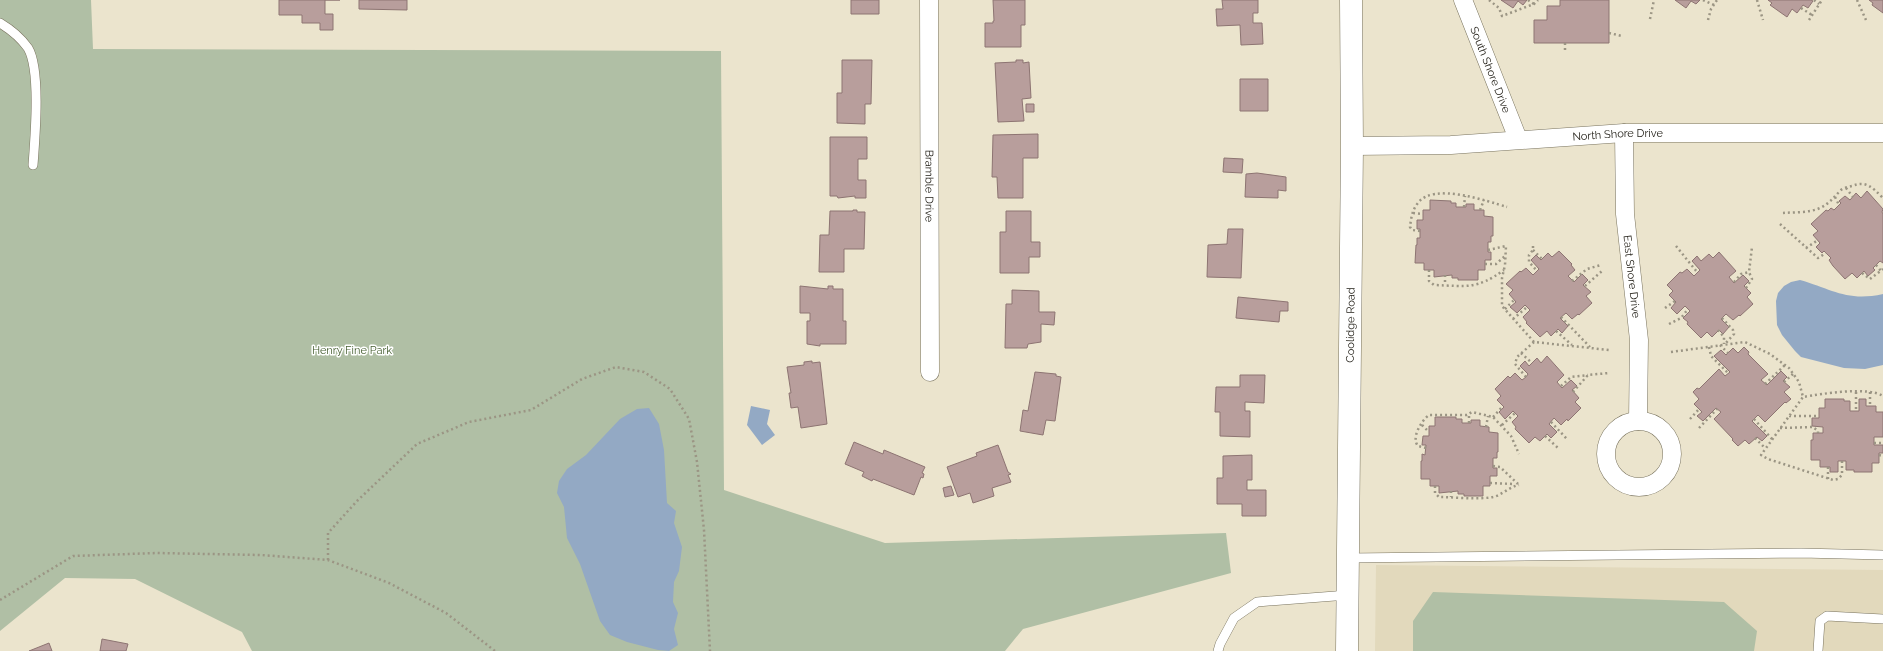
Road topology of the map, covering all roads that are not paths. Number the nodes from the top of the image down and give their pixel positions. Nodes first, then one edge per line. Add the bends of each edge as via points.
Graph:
1 (929, 0) edge
2 (1351, 0) edge
3 (1463, 0) edge
4 (0, 24) edge
5 (1624, 133) junction
6 (1883, 133) edge
7 (1518, 139) junction
8 (1352, 146) junction
9 (33, 165) dead end
10 (930, 372) dead end
11 (1638, 421) dead end
12 (1883, 555) edge
13 (1349, 558) junction
14 (1348, 594) junction
15 (1883, 619) edge
16 (1218, 651) edge
17 (1347, 651) edge
18 (1818, 651) edge

1 - 10 street, Bramble Drive
2 - 8 street, Coolidge Road
3 - 7 street, South Shore Drive
4 - 9 lane via 19,38 28,49 32,64 36,114
5 - 6 street, North Shore Drive
5 - 7 street, North Shore Drive
5 - 11 street, East Shore Drive via 1625,214 1639,340
7 - 8 street, North Shore Drive via 1451,145
8 - 13 street, Coolidge Road
12 - 13 lane via 1793,553
13 - 14 street, Coolidge Road
14 - 16 lane via 1257,602 1234,618
14 - 17 street, Coolidge Road
15 - 18 lane via 1827,616 1820,621

